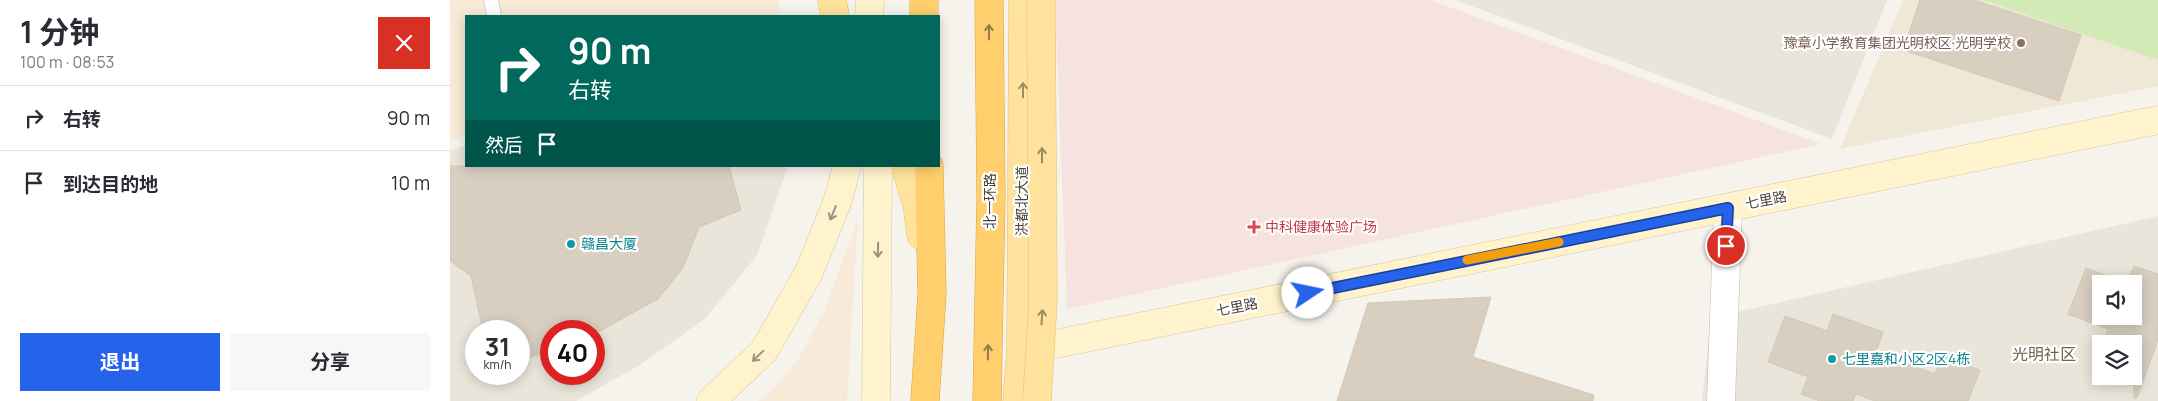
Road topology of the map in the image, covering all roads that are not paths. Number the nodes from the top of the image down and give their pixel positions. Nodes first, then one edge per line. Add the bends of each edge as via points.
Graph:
1 (491, 0) edge
2 (832, 0) edge
3 (871, 0) edge
4 (924, 0) edge
5 (989, 0) edge
6 (1023, 0) edge
7 (1041, 0) edge
8 (494, 15) edge
9 (835, 15) edge
10 (871, 15) edge
11 (924, 15) edge
12 (2158, 120) edge
13 (847, 167) edge
14 (878, 167) edge
15 (905, 167) edge
16 (929, 167) edge
17 (1728, 208) junction
18 (1021, 351) junction
19 (711, 401) edge
20 (876, 401) edge
21 (916, 401) edge
22 (924, 401) edge
23 (987, 401) edge
24 (1018, 401) edge
25 (1036, 401) edge
26 (1721, 401) edge

1 - 8 lane
2 - 9 main road
3 - 10 street
4 - 11 highway
23 -> 5 highway, 北一环路
18 -> 6 main road, 洪都北大道
25 -> 7 main road, bridge via 1044,301
12 - 17 street, 七里路
13 -> 19 street via 838,200 809,272 764,351
14 -> 20 street
15 - 21 main road via 918,204 924,265
16 - 22 highway via 932,294
17 - 18 street, 七里路
17 - 26 street
18 - 24 main road, 洪都北大道

